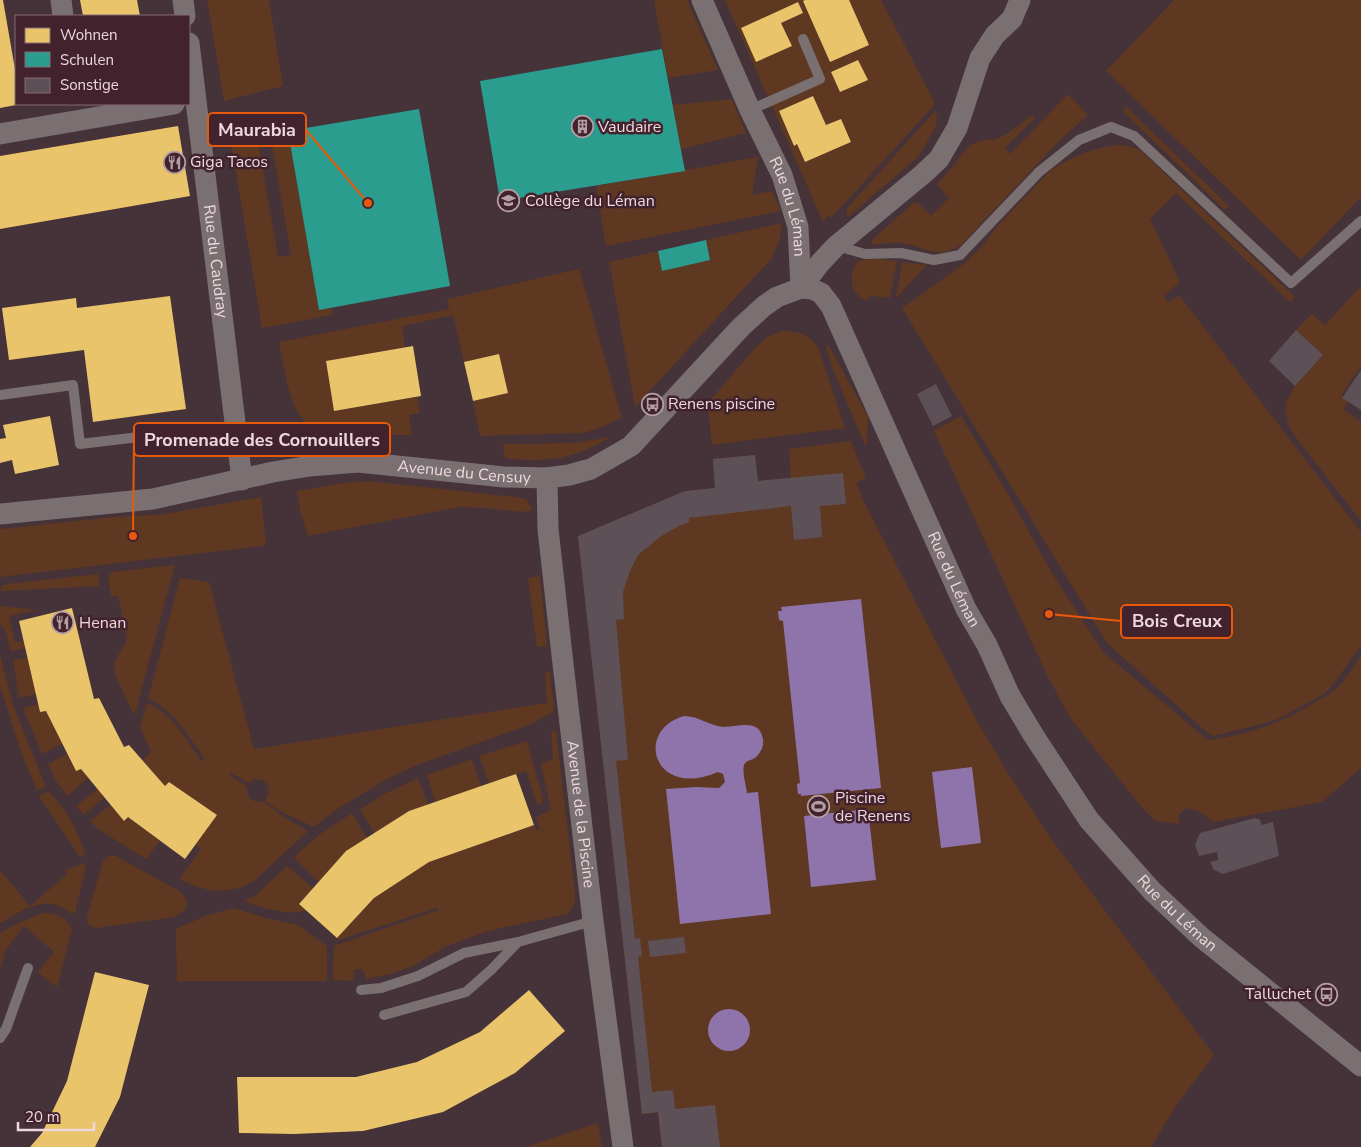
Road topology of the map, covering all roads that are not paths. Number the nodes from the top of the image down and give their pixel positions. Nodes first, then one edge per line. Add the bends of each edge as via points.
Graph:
1 (61, 0) edge
2 (183, 0) edge
3 (702, 0) edge
4 (1016, 9) edge
5 (63, 15) edge
6 (185, 15) edge
7 (803, 39) dead end
8 (190, 63) edge
9 (192, 100) edge
10 (162, 105) edge
11 (750, 110) junction
12 (78, 112) edge
13 (0, 134) edge
14 (1361, 221) edge
15 (836, 246) junction
16 (801, 288) junction
17 (0, 395) edge
18 (156, 435) dead end
19 (547, 478) junction
20 (242, 480) junction
21 (0, 514) edge
22 (593, 921) junction
23 (518, 942) junction
24 (28, 968) dead end
25 (361, 990) dead end
26 (384, 1015) dead end
27 (0, 1038) edge
28 (1361, 1066) edge
29 (624, 1147) edge

1 - 5 street
2 - 6 street
3 - 11 street, Rue du Léman
4 - 15 street via 980,58 957,128 938,159
7 - 11 lane via 820,79
8 - 9 street, Rue du Caudray
9 - 20 street, Rue du Caudray
10 - 12 street
11 - 16 street, Rue du Léman via 782,175 797,220
12 - 13 street
14 - 15 lane via 1291,282 1134,136 1111,127 1078,140 1039,172 960,255 934,260 901,253 865,254
15 - 16 street
16 - 19 street, Avenue du Censuy via 776,297 741,327 631,446 591,469
16 - 28 street, Rue du Léman via 821,293 831,306 966,609 1010,696 1089,820 1152,891 1201,937
17 - 18 lane via 73,385 80,444
19 - 20 street, Avenue du Censuy via 504,478 358,462 310,466
19 - 22 street, Avenue de la Piscine via 550,548
20 - 21 street, Avenue du Censuy via 153,499
22 - 23 lane
22 - 29 street, Avenue de la Piscine
23 - 25 lane via 464,953 418,976 381,988
23 - 26 lane via 466,992
24 - 27 lane

